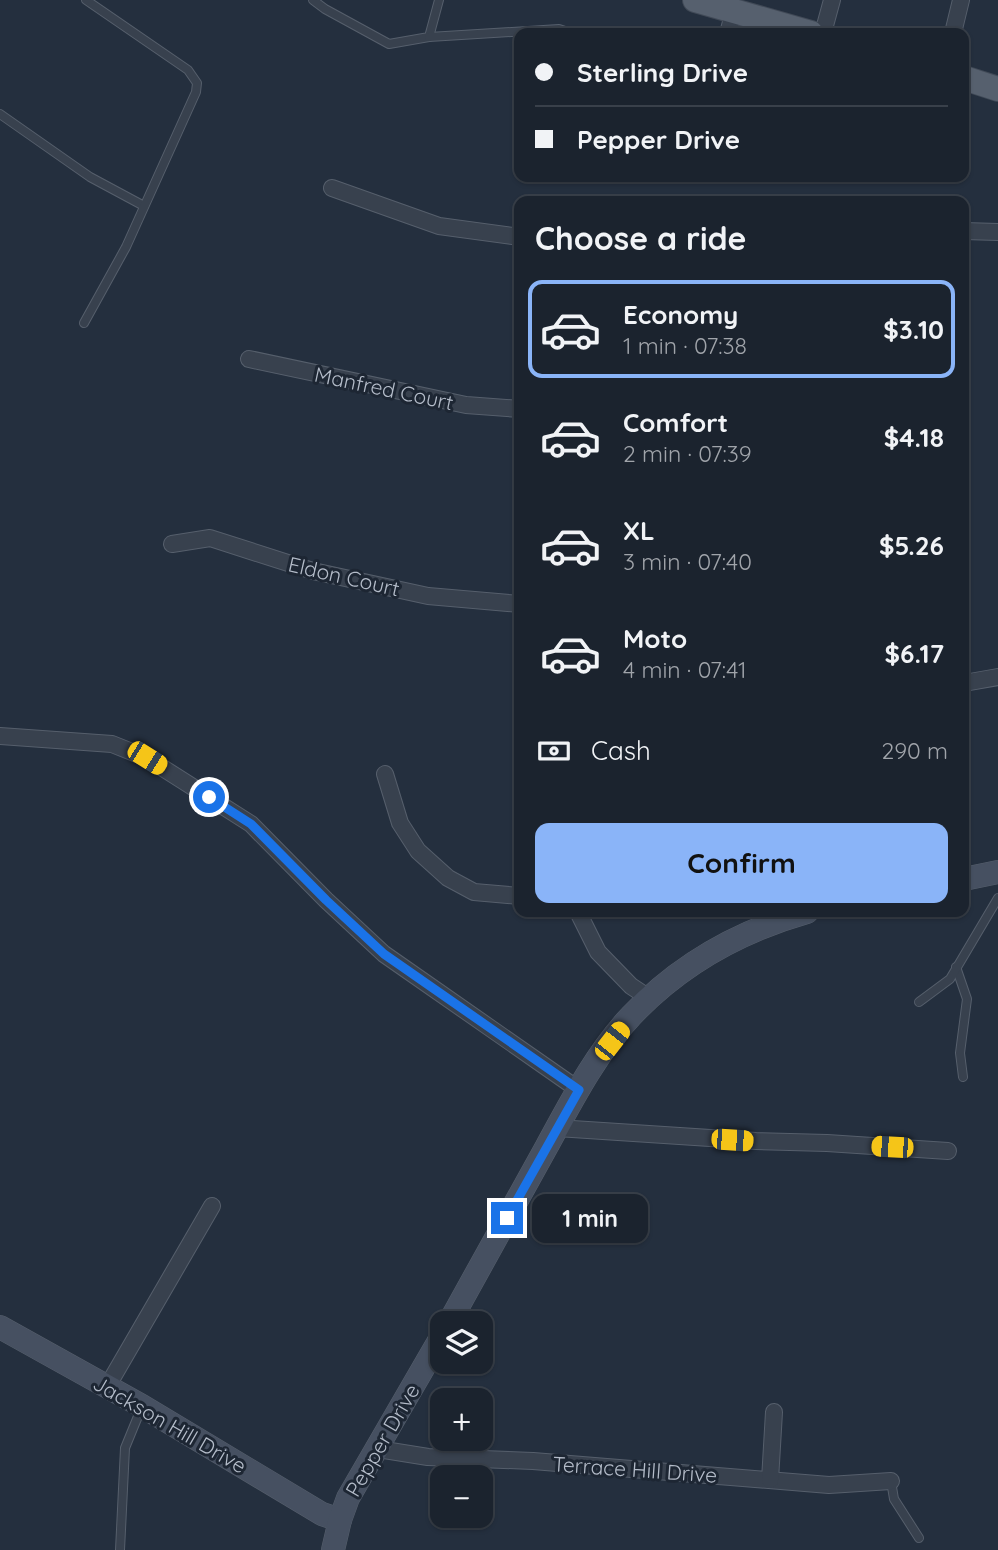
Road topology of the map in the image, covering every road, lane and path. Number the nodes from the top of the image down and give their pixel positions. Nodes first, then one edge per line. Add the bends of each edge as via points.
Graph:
1 (86, 0) edge
2 (313, 0) edge
3 (439, 0) edge
4 (695, 0) edge
5 (832, 0) edge
6 (961, 0) edge
7 (731, 22) edge
8 (775, 28) edge
9 (824, 28) edge
10 (954, 28) edge
11 (514, 32) edge
12 (429, 37) junction
13 (969, 80) edge
14 (998, 89) edge
15 (0, 114) edge
16 (332, 188) dead end
17 (144, 206) junction
18 (969, 231) edge
19 (998, 232) edge
20 (514, 236) edge
21 (84, 323) dead end
22 (250, 359) dead end
23 (514, 409) edge
24 (172, 544) dead end
25 (514, 603) edge
26 (998, 677) edge
27 (969, 682) edge
28 (0, 736) edge
29 (385, 774) dead end
30 (998, 872) edge
31 (969, 878) edge
32 (514, 895) edge
33 (998, 898) edge
34 (581, 917) edge
35 (791, 917) edge
36 (956, 967) junction
37 (649, 998) junction
38 (919, 1002) dead end
39 (963, 1077) dead end
40 (579, 1090) junction
41 (557, 1128) junction
42 (948, 1150) dead end
43 (212, 1206) dead end
44 (456, 1311) edge
45 (0, 1327) edge
46 (430, 1357) edge
47 (107, 1387) junction
48 (142, 1406) junction
49 (775, 1412) dead end
50 (378, 1449) junction
51 (770, 1480) junction
52 (891, 1481) joint
53 (340, 1520) junction
54 (919, 1538) dead end
55 (120, 1550) edge
56 (333, 1550) edge

1 - 17 lane via 187,70 197,83
2 - 12 lane via 389,44
3 - 12 lane
4 - 7 main road
5 - 9 street
6 - 10 street
7 - 8 main road
11 - 12 lane
13 - 14 main road
15 - 17 lane via 90,177
16 - 20 street via 439,226
17 - 21 lane
18 - 19 street
22 - 23 street, Manfred Court via 466,405
24 - 25 street, Eldon Court via 210,538 313,571 428,596
26 - 27 street
28 - 40 street via 112,744 147,758 251,824 384,954
29 - 32 street via 400,823 418,851 448,878 474,892
30 - 31 street
33 - 36 lane
34 - 37 street via 598,952
35 - 37 street via 730,941
36 - 38 lane via 950,979
36 - 39 lane via 967,999 960,1053
37 - 40 street via 630,1017
40 - 41 street
41 - 42 street
41 - 44 street
43 - 47 street
45 - 47 street, Jackson Hill Drive
46 - 50 street, Pepper Drive
47 - 48 street, Jackson Hill Drive
48 - 53 street, Jackson Hill Drive via 322,1514
48 - 55 lane via 125,1448
49 - 51 street
50 - 51 street, Terrace Hill Drive via 428,1457
50 - 53 street, Pepper Drive
51 - 52 street, Terrace Hill Drive via 830,1485
52 - 54 lane via 894,1499
53 - 56 street, Pepper Drive

